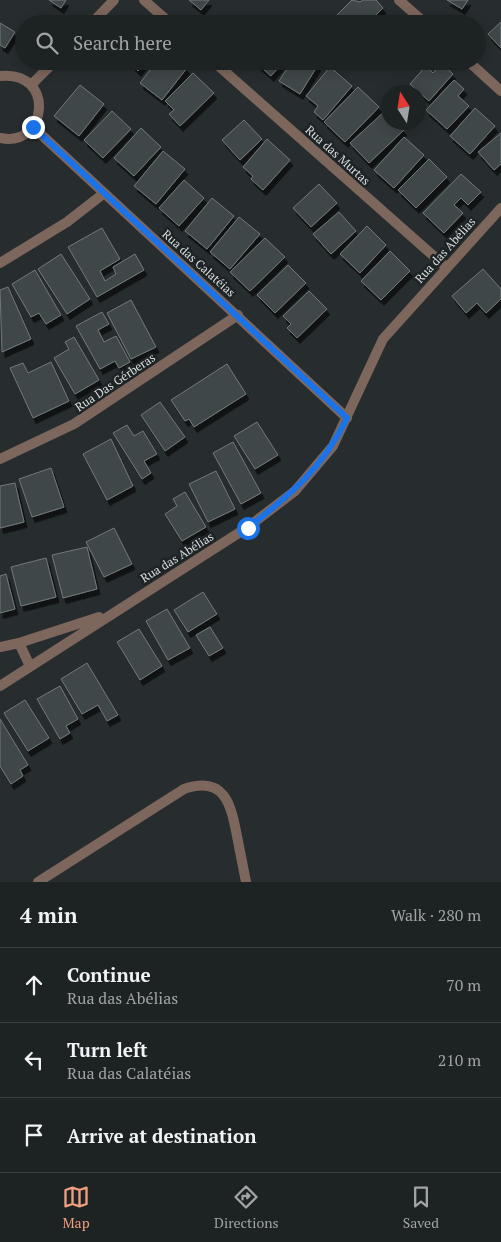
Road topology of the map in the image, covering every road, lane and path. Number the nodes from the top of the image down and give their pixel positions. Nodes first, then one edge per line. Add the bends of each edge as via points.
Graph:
1 (114, 0) edge
2 (144, 0) edge
3 (399, 0) edge
4 (100, 15) edge
5 (161, 15) edge
6 (416, 15) edge
7 (46, 70) edge
8 (224, 70) edge
9 (478, 70) edge
10 (0, 76) edge
11 (32, 85) junction
12 (501, 91) edge
13 (33, 127) junction
14 (0, 138) edge
15 (103, 194) junction
16 (501, 208) edge
17 (0, 263) edge
18 (446, 267) junction
19 (238, 315) junction
20 (347, 418) junction
21 (0, 459) edge
22 (112, 613) junction
23 (18, 643) junction
24 (0, 647) edge
25 (30, 666) junction
26 (0, 686) edge
27 (38, 882) edge
28 (246, 882) edge

1 - 4 street
2 - 5 street
3 - 6 street
7 - 11 street
8 - 18 street, Rua das Murtas
9 - 12 street
10 - 11 street via 21,78
11 - 13 street via 40,105
13 - 14 street via 17,138
13 - 15 street, Rua das Calatéias
15 - 17 street via 67,222
15 - 19 street, Rua das Calatéias
16 - 18 street, Rua das Abélias
18 - 20 street, Rua das Abélias via 383,338
19 - 20 street, Rua das Calatéias
19 - 21 street, Rua Das Gérberas via 74,424
20 - 22 street, Rua das Abélias via 333,446 295,491 248,528
22 - 23 street
22 - 25 street, Rua das Abélias
23 - 24 street
23 - 25 street
25 - 26 street, Rua das Abélias
27 - 28 street via 184,789 199,785 214,788 231,804

